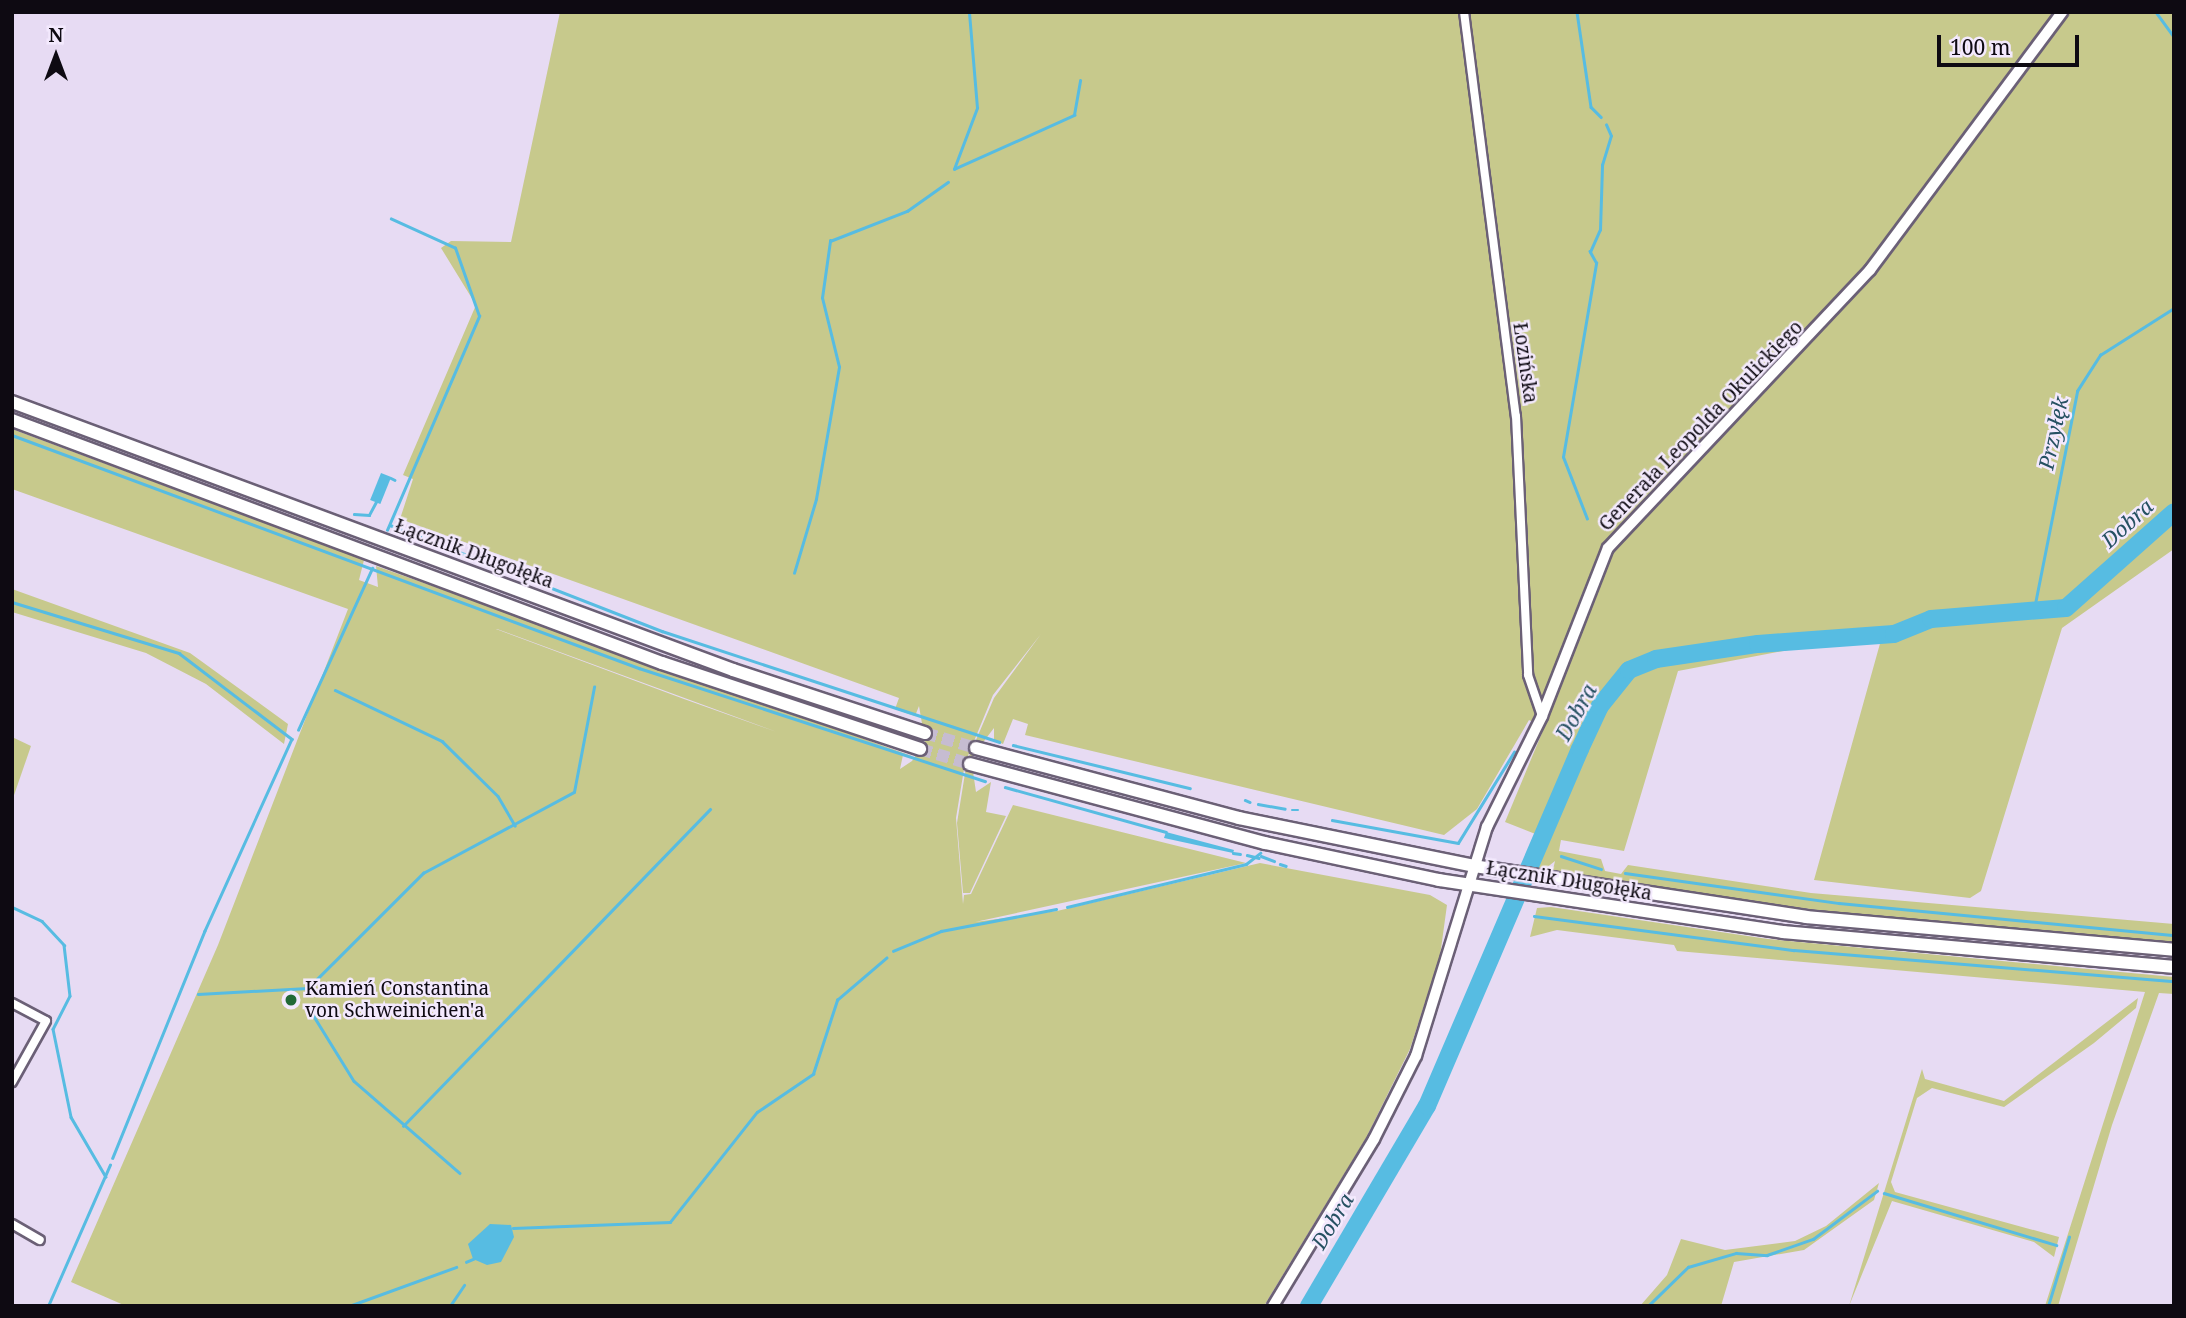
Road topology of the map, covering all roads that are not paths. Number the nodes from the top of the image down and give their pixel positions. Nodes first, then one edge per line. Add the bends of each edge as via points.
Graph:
1 (1464, 12) edge
2 (2062, 12) edge
3 (12, 402) edge
4 (12, 420) edge
5 (1542, 716) junction
6 (925, 733) tunnel mouth
7 (976, 748) tunnel mouth
8 (920, 749) tunnel mouth
9 (970, 764) tunnel mouth
10 (1474, 866) junction
11 (1469, 884) junction
12 (2174, 950) edge
13 (2174, 967) edge
14 (12, 1003) edge
15 (12, 1083) edge
16 (12, 1224) edge
17 (40, 1240) dead end
18 (1273, 1306) edge

1 - 5 street, Łozińska via 1516,416 1528,675
2 - 5 street, Generała Leopolda Okulickiego via 1861,280 1618,534 1593,573
3 - 6 main road, Łącznik Długołęka via 674,649
4 - 8 main road, Łącznik Długołęka via 662,663
5 - 10 street, Generała Leopolda Okulickiego via 1491,817
7 - 10 main road, Łącznik Długołęka via 1238,818
9 - 11 main road, Łącznik Długołęka via 1265,843
10 - 11 street, Generała Leopolda Okulickiego
10 - 12 main road, Łącznik Długołęka via 1806,917
11 - 13 main road, Łącznik Długołęka via 1783,932
11 - 18 street, Generała Leopolda Okulickiego via 1441,988 1406,1078
14 - 15 street via 46,1021
16 - 17 street

